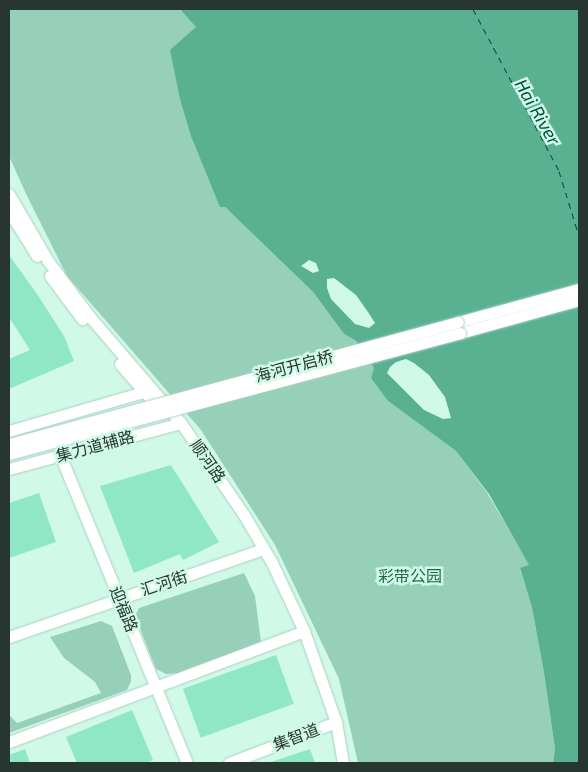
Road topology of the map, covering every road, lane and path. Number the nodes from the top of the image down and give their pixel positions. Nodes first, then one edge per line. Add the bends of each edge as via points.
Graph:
1 (10, 203) edge
2 (579, 289) edge
3 (579, 300) edge
4 (148, 391) junction
5 (178, 424) junction
6 (9, 431) edge
7 (9, 444) edge
8 (9, 454) edge
9 (60, 455) junction
10 (9, 469) edge
11 (263, 549) junction
12 (119, 598) junction
13 (304, 631) junction
14 (9, 637) edge
15 (155, 687) junction
16 (336, 722) junction
17 (9, 742) edge
18 (187, 763) edge
19 (229, 763) edge
20 (343, 763) edge

1 - 4 street, 顺河路 via 48,261
2 - 7 street, 海河开启桥, bridge
3 - 8 street, 海河开启桥, bridge
4 - 5 street, 顺河路
4 - 6 street
5 - 9 street, 集力道辅路
5 - 11 street, 顺河路 via 214,468
9 - 10 street, 集力道辅路
9 - 12 street, 迎福路
11 - 12 street, 汇河街
11 - 13 street, 顺河路
12 - 14 street, 汇河街
12 - 15 street, 迎福路
13 - 15 street
13 - 16 street, 顺河路
15 - 17 street
15 - 18 street, 迎福路
16 - 19 street, 集智道
16 - 20 street, 顺河路

